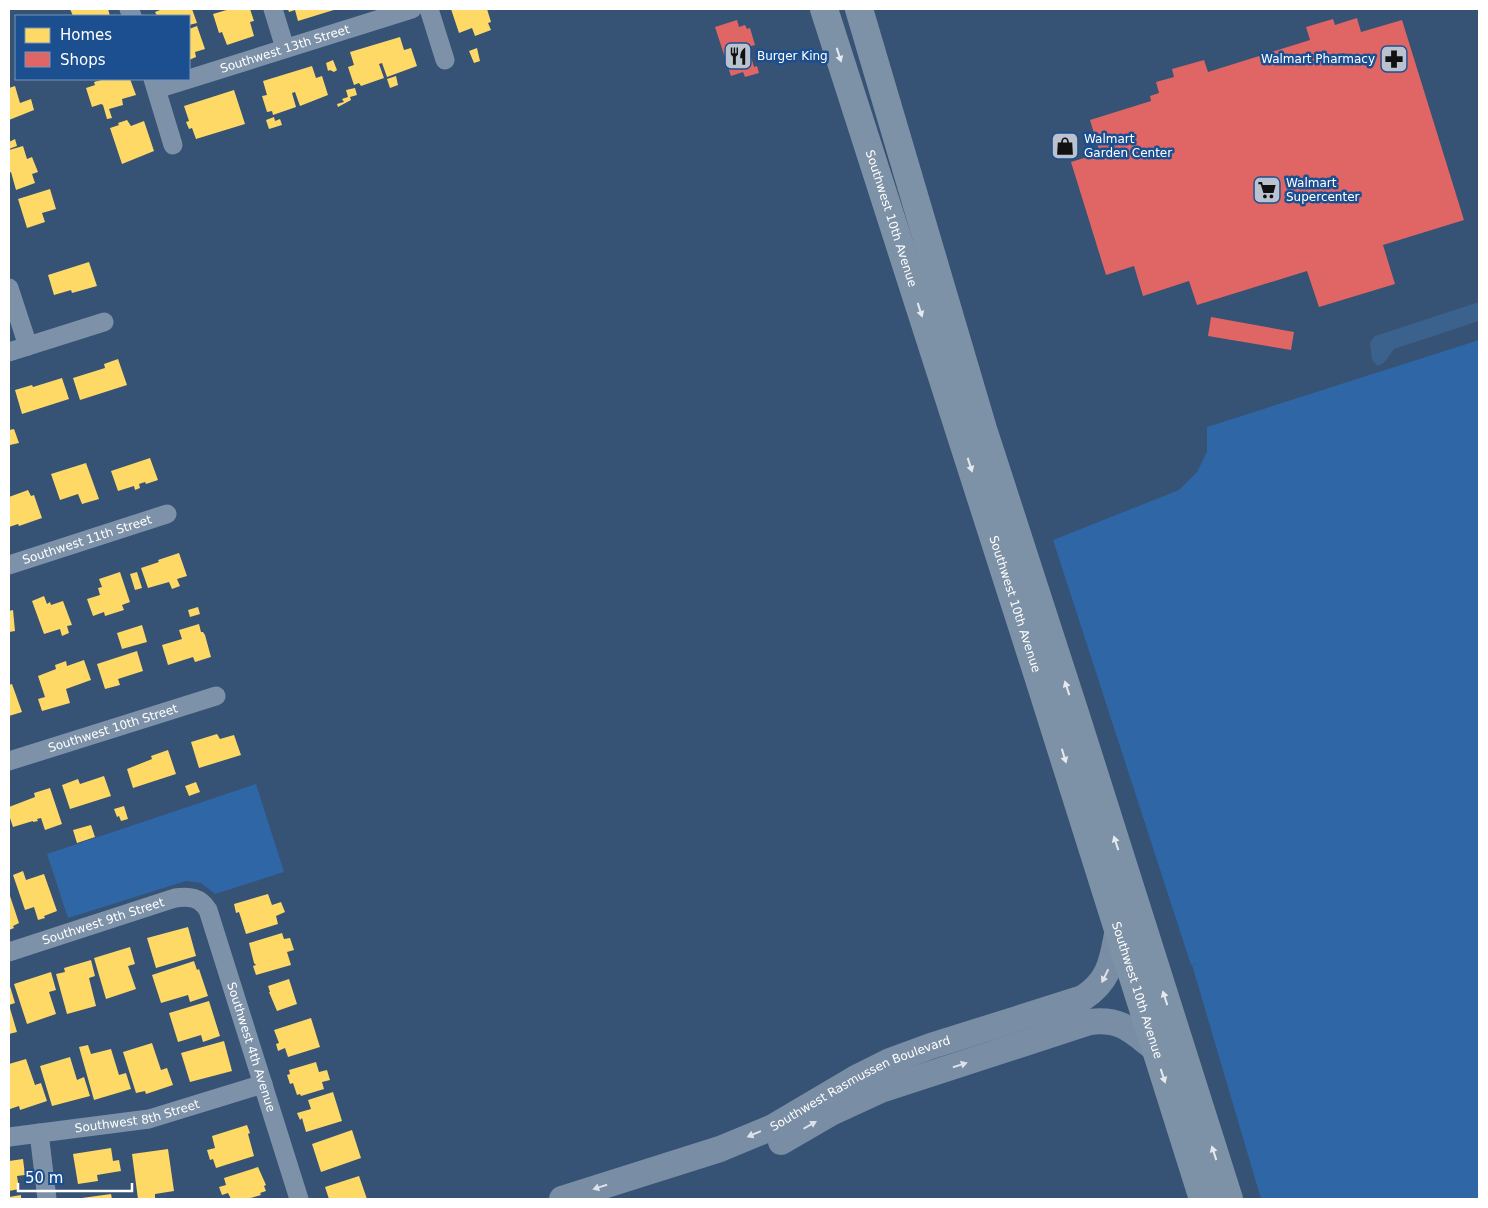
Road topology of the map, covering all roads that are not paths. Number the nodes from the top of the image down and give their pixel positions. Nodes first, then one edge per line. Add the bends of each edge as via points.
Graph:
1 (273, 9) edge
2 (412, 9) edge
3 (429, 9) edge
4 (824, 9) edge
5 (859, 9) edge
6 (286, 48) junction
7 (445, 60) dead end
8 (190, 74) edge
9 (170, 80) edge
10 (155, 84) edge
11 (174, 145) dead end
12 (9, 288) edge
13 (104, 322) dead end
14 (28, 346) junction
15 (9, 352) edge
16 (167, 514) dead end
17 (9, 565) edge
18 (216, 696) dead end
19 (9, 761) edge
20 (197, 899) joint
21 (1118, 929) junction
22 (9, 952) edge
23 (1154, 1048) junction
24 (263, 1084) junction
25 (39, 1133) junction
26 (9, 1137) edge
27 (48, 1199) edge
28 (299, 1199) edge
29 (562, 1199) edge
30 (618, 1199) edge
31 (1202, 1199) edge
32 (1229, 1199) edge

1 - 6 street
2 - 6 street, Southwest 13th Street
3 - 7 street
4 -> 21 highway, Southwest 10th Avenue
32 -> 5 highway, Southwest 10th Avenue via 983,429
6 - 8 street, Southwest 13th Street
9 - 10 street, Southwest 13th Street
10 - 11 street
12 - 14 street
13 - 14 street
14 - 15 street
16 - 17 street, Southwest 11th Street
18 - 19 street, Southwest 10th Street
20 - 22 street, Southwest 9th Street via 175,898
20 - 24 street, Southwest 4th Avenue via 208,910
21 - 23 highway, Southwest 10th Avenue
21 -> 29 street, Southwest Rasmussen Boulevard via 1112,961 1104,979 1098,988 1083,998 890,1061 773,1127 720,1149
30 -> 23 street, Southwest Rasmussen Boulevard via 737,1161 881,1090 1090,1022 1112,1021
23 -> 31 highway, Southwest 10th Avenue
24 - 25 street, Southwest 8th Street via 149,1119
24 - 28 street, Southwest 4th Avenue
25 - 26 street, Southwest 8th Street
25 - 27 street

